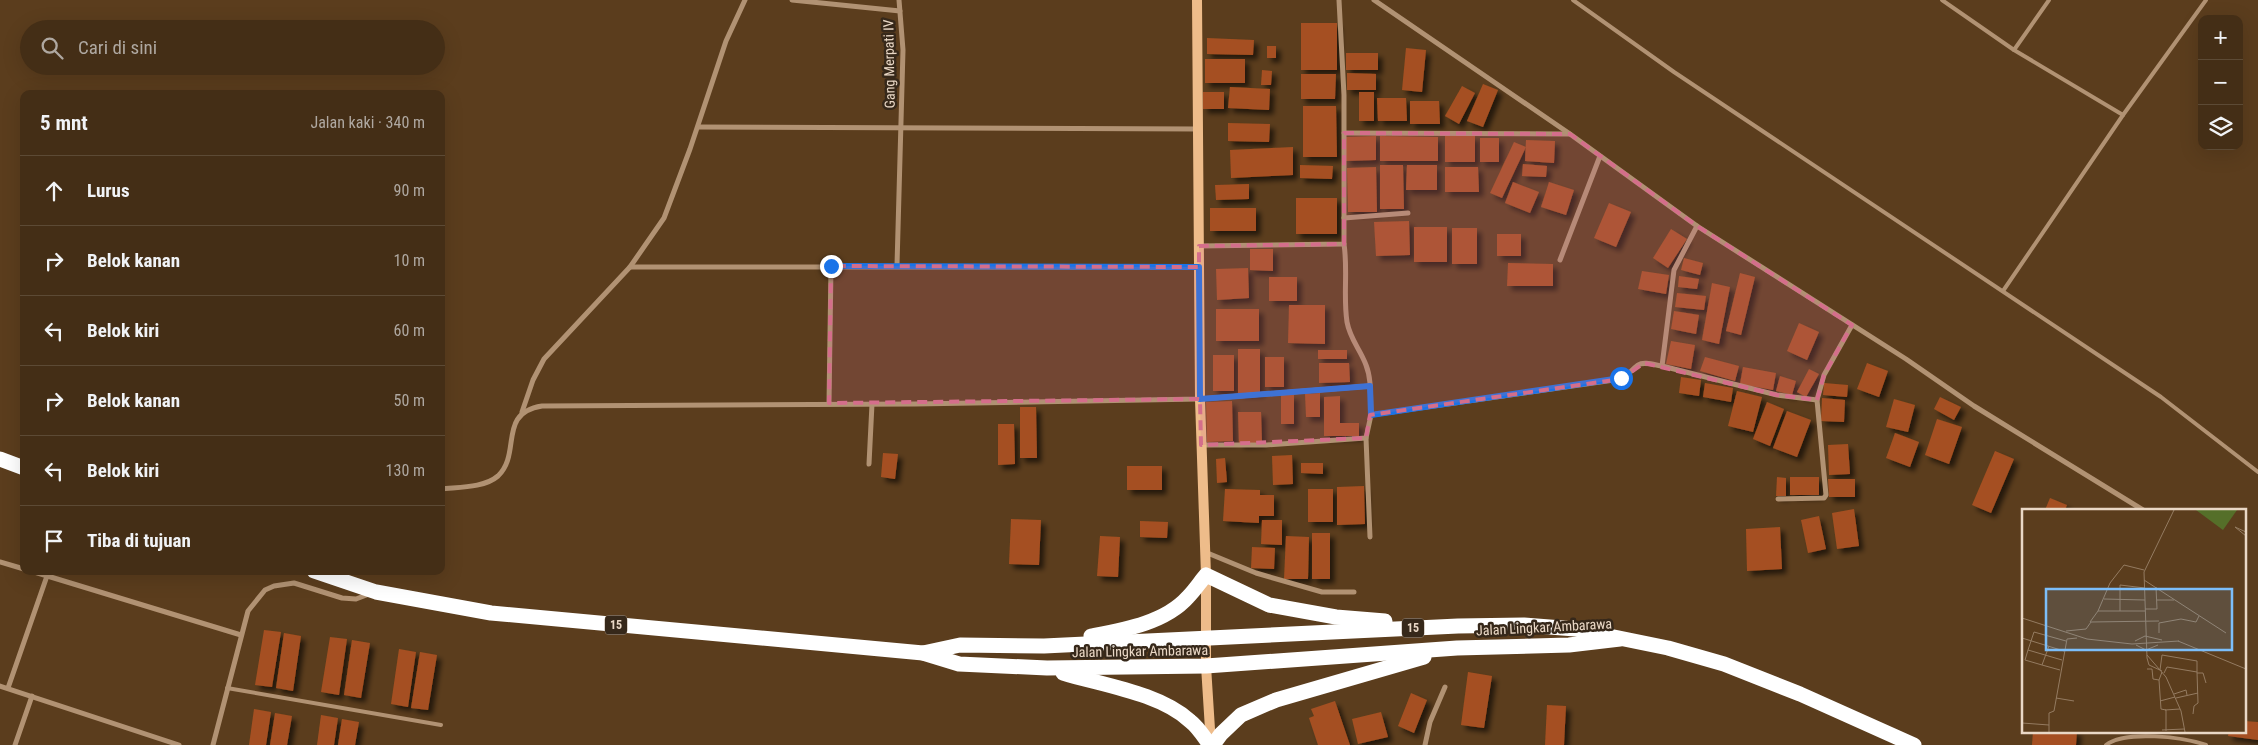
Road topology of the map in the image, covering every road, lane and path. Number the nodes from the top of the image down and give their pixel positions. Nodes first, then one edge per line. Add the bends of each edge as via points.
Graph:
1 (745, 0) edge
2 (792, 0) edge
3 (899, 0) edge
4 (1197, 0) edge
5 (1339, 0) edge
6 (1374, 0) edge
7 (1572, 0) edge
8 (1942, 0) edge
9 (2049, 0) edge
10 (2206, 0) edge
11 (900, 11) junction
12 (2014, 50) junction
13 (2123, 115) junction
14 (698, 126) junction
15 (901, 127) junction
16 (1198, 129) junction
17 (1344, 133) junction
18 (1570, 134) junction
19 (1600, 156) junction
20 (1408, 213) dead end
21 (1344, 218) junction
22 (1697, 226) junction
23 (1344, 244) junction
24 (1199, 246) junction
25 (1560, 260) dead end
26 (831, 266) junction
27 (897, 266) junction
28 (630, 267) junction
29 (1199, 267) junction
30 (2003, 291) junction
31 (1852, 325) junction
32 (1662, 366) junction
33 (1370, 386) junction
34 (1200, 399) junction
35 (1817, 400) junction
36 (828, 403) junction
37 (872, 404) junction
38 (522, 412) junction
39 (1371, 415) junction
40 (1366, 438) junction
41 (1201, 445) junction
42 (0, 459) edge
43 (870, 464) dead end
44 (20, 466) edge
45 (2258, 472) edge
46 (445, 488) edge
47 (1778, 499) dead end
48 (2141, 509) edge
49 (1370, 537) dead end
50 (1205, 552) junction
51 (0, 562) edge
52 (20, 568) edge
53 (44, 575) edge
54 (334, 575) edge
55 (1206, 575) junction
56 (47, 576) junction
57 (376, 592) junction
58 (1354, 592) dead end
59 (1458, 626) junction
60 (241, 635) junction
61 (1206, 639) junction
62 (1620, 639) junction
63 (1044, 646) junction
64 (1457, 648) junction
65 (923, 653) junction
66 (1206, 666) junction
67 (1047, 668) junction
68 (0, 686) edge
69 (1445, 687) dead end
70 (8, 688) junction
71 (227, 688) junction
72 (32, 696) junction
73 (442, 725) dead end
74 (15, 745) edge
75 (179, 745) edge
76 (213, 745) edge
77 (1211, 745) edge
78 (1426, 745) edge
79 (1914, 745) edge
80 (2106, 745) edge
81 (2206, 745) edge

1 - 14 street via 726,41
2 - 11 street
3 - 11 street, Gang Merpati IV
4 - 16 main road
5 - 17 street
6 - 18 street
7 - 30 lane via 1674,72
8 - 12 lane
9 - 12 lane
10 - 13 lane
11 - 15 street, Gang Merpati IV
12 - 13 lane
13 - 30 lane
14 - 15 street
14 - 28 street via 664,218
15 - 16 street
15 - 27 street, Gang Merpati IV
16 - 24 main road
17 - 18 street
17 - 21 street
18 - 19 street
19 - 22 street
19 - 25 street
20 - 21 street
21 - 23 street
22 - 31 street
22 - 32 street via 1674,270
23 - 24 street
23 - 33 street via 1347,320 1350,336 1365,362
24 - 29 main road
26 - 27 street
26 - 28 street
26 - 36 street
27 - 29 street
28 - 38 street via 544,359
29 - 34 main road
30 - 45 lane via 2161,397
31 - 35 street via 1824,375
31 - 48 street via 1974,406
32 - 35 street via 1776,395
32 - 39 street via 1638,364 1621,378
33 - 34 street
33 - 39 street
34 - 37 street
34 - 41 main road
35 - 47 street via 1826,495 1824,498
36 - 37 street
36 - 38 street via 542,406
37 - 43 street
38 - 46 street via 516,421 505,467 497,476 484,483
39 - 40 street
40 - 41 street
40 - 49 street
41 - 50 main road
42 - 44 highway
50 - 55 main road
50 - 58 street via 1256,573 1322,592
51 - 52 street
53 - 56 street
54 - 57 highway, 15
55 - 59 highway via 1269,606 1336,617
55 - 61 main road
55 - 63 highway via 1187,598 1161,617 1120,630
56 - 60 street
56 - 70 street
57 - 60 street via 356,599 342,598 294,583 274,586 264,590 248,611
57 - 65 highway, 15 via 491,613
59 - 61 highway, Jalan Lingkar Ambarawa / 15
59 - 62 highway, Jalan Lingkar Ambarawa / 15 via 1524,625 1575,629
60 - 71 street
61 - 63 highway, Jalan Lingkar Ambarawa / 15
61 - 66 main road
62 - 64 highway, Jalan Lingkar Ambarawa / 15 via 1569,645
62 - 79 highway, 15 via 1724,664
63 - 65 highway, Jalan Lingkar Ambarawa / 15 via 960,645
64 - 66 highway, Jalan Lingkar Ambarawa / 15
64 - 77 highway via 1276,700 1241,716
65 - 67 highway, Jalan Lingkar Ambarawa / 15 via 958,664
66 - 67 highway, Jalan Lingkar Ambarawa / 15
66 - 77 main road
67 - 77 highway via 1169,706 1190,721
68 - 70 street
69 - 78 street via 1430,722
70 - 72 street
71 - 73 lane
71 - 76 street
72 - 74 street
72 - 75 street
80 - 81 lane via 2120,738 2148,737

